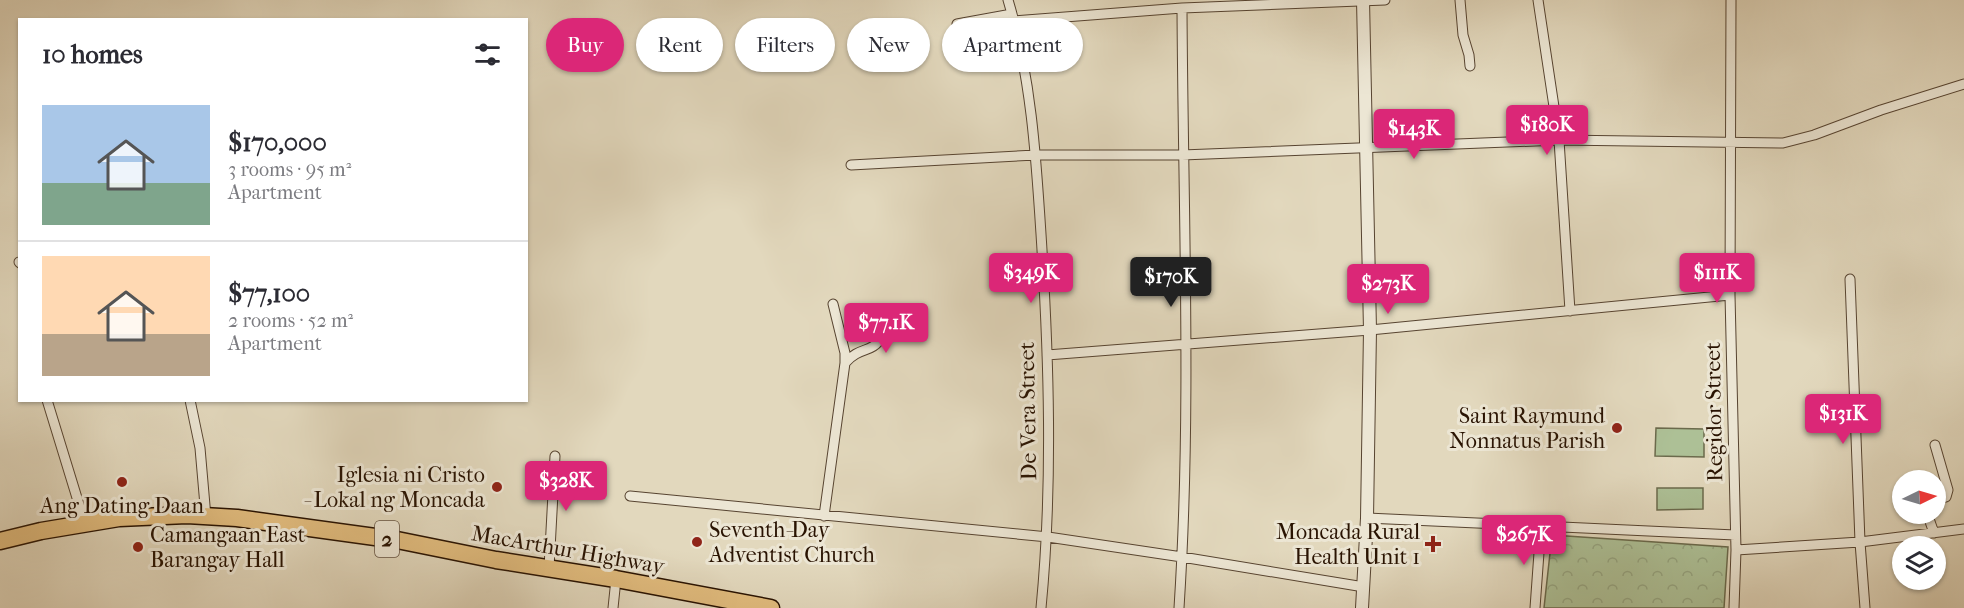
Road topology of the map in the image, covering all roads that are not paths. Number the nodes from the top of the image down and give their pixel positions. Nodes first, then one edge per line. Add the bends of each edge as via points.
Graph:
1 (1008, 0) edge
2 (1384, 0) edge
3 (1460, 0) edge
4 (1538, 0) edge
5 (1731, 0) edge
6 (1364, 1) edge
7 (1176, 5) edge
8 (1013, 17) junction
9 (1005, 18) edge
10 (1470, 66) dead end
11 (1964, 84) edge
12 (1559, 140) junction
13 (1730, 143) junction
14 (1366, 149) junction
15 (1036, 155) junction
16 (1182, 155) junction
17 (851, 165) dead end
18 (1850, 279) dead end
19 (1730, 295) junction
20 (833, 304) dead end
21 (1570, 311) junction
22 (883, 320) dead end
23 (1370, 330) junction
24 (1185, 345) junction
25 (1047, 355) junction
26 (845, 363) junction
27 (48, 402) edge
28 (190, 402) edge
29 (1935, 446) dead end
30 (555, 456) dead end
31 (1942, 470) edge
32 (630, 496) dead end
33 (206, 516) junction
34 (824, 516) junction
35 (1366, 518) junction
36 (85, 524) junction
37 (1931, 524) edge
38 (1541, 525) junction
39 (1964, 529) edge
40 (1934, 533) junction
41 (1734, 535) junction
42 (1048, 537) junction
43 (0, 542) edge
44 (1860, 542) junction
45 (1736, 550) junction
46 (1182, 556) junction
47 (549, 568) junction
48 (616, 579) junction
49 (1364, 586) junction
50 (613, 608) edge
51 (771, 608) edge
52 (1041, 608) edge
53 (1179, 608) edge
54 (1362, 608) edge
55 (1535, 608) edge
56 (1734, 608) edge
57 (1865, 608) edge

1 - 8 street, De Vera Street
2 - 6 street
3 - 10 street
4 - 12 street
5 - 13 street, Regidor Street
6 - 7 street
6 - 14 street
7 - 8 street
7 - 16 street
8 - 9 street
8 - 15 street, De Vera Street
11 - 13 street via 1801,139
12 - 13 street
12 - 14 street
12 - 21 street
13 - 19 street, Regidor Street
14 - 16 street
14 - 23 street
15 - 16 street
15 - 17 street
15 - 25 street, De Vera Street
16 - 24 street
18 - 44 street
19 - 21 street
19 - 41 street, Regidor Street
20 - 26 street
21 - 23 street
22 - 26 street via 883,333 875,347 851,356
23 - 24 street
23 - 35 street
24 - 25 street
24 - 46 street
25 - 42 street, De Vera Street
26 - 34 street
27 - 36 street
28 - 33 street via 200,448
29 - 31 street
30 - 47 street
32 - 34 street
33 - 36 highway, MacArthur Highway / 2 via 145,516
33 - 47 highway, MacArthur Highway / 2 via 306,526
34 - 42 street
35 - 38 street
35 - 49 street
36 - 43 highway, MacArthur Highway / 2
37 - 40 street
38 - 41 street
38 - 55 street
39 - 40 street
40 - 44 street
41 - 45 street, Regidor Street
42 - 46 street
42 - 52 street, De Vera Street
44 - 45 street
44 - 57 street
45 - 56 street, Regidor Street
46 - 49 street
46 - 53 street
47 - 48 highway, MacArthur Highway / 2
48 - 50 street
48 - 51 highway, MacArthur Highway / 2
49 - 54 street

